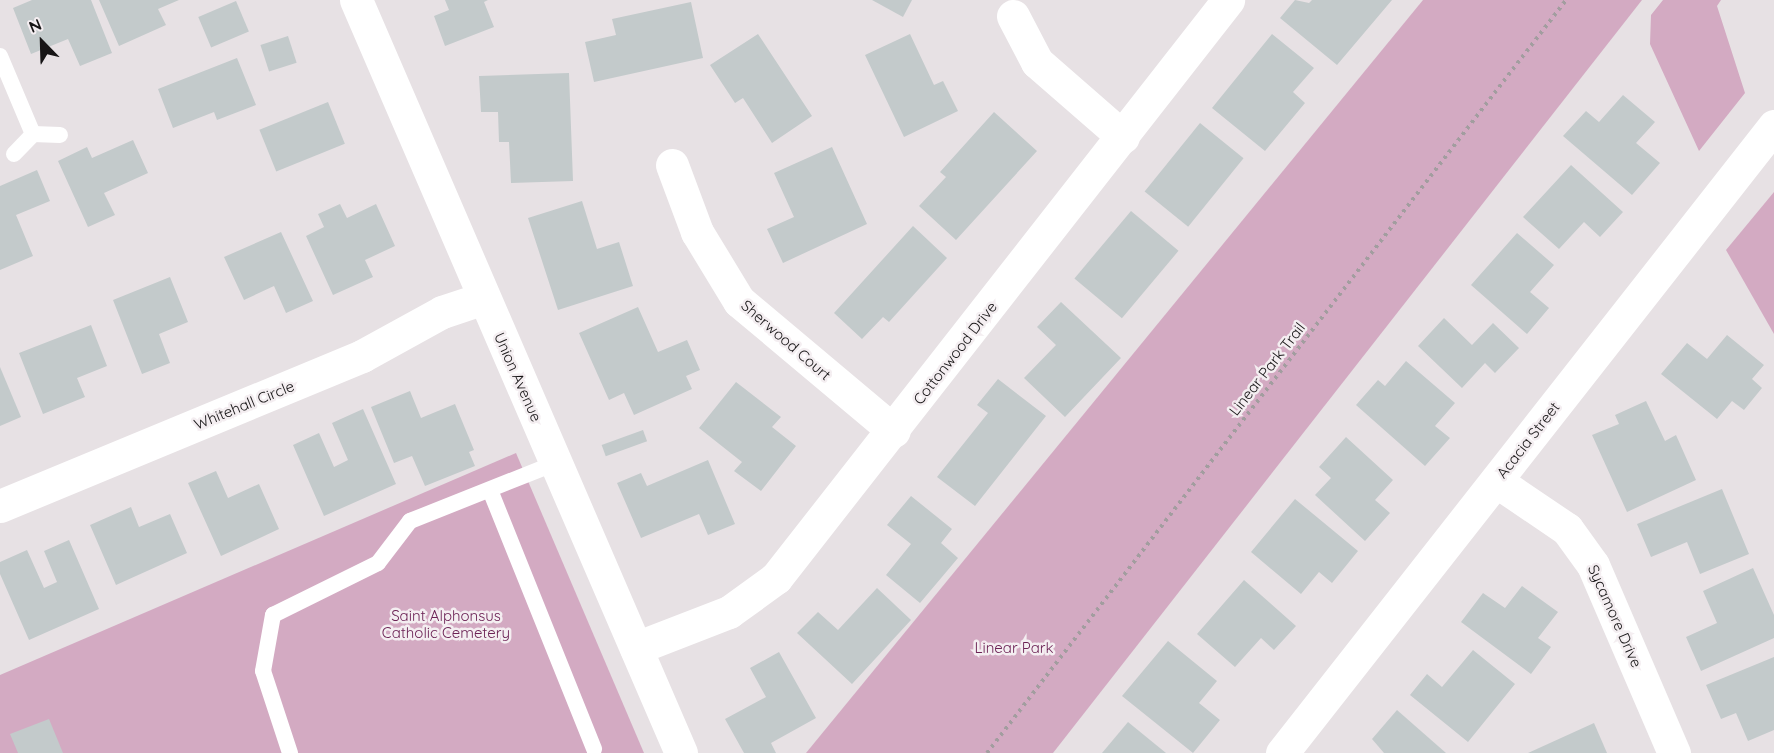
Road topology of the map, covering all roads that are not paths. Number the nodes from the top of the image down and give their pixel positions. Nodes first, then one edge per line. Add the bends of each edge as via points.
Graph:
1 (356, 0) edge
2 (1228, 0) edge
3 (1013, 16) dead end
4 (0, 56) edge
5 (1774, 126) edge
6 (33, 135) junction
7 (60, 135) dead end
8 (1123, 137) junction
9 (14, 154) dead end
10 (672, 165) dead end
11 (484, 298) junction
12 (894, 430) junction
13 (556, 463) junction
14 (1496, 481) junction
15 (490, 490) junction
16 (0, 506) edge
17 (636, 648) junction
18 (594, 750) dead end
19 (290, 753) edge
20 (681, 753) edge
21 (1282, 753) edge
22 (1674, 753) edge

1 - 11 street, Union Avenue
2 - 8 street, Cottonwood Drive
3 - 8 street via 1037,62
4 - 6 lane
5 - 14 street, Acacia Street
6 - 7 lane
6 - 9 lane
8 - 12 street, Cottonwood Drive
10 - 12 street, Sherwood Court via 698,232 740,301
11 - 13 street, Union Avenue
11 - 16 street, Whitehall Circle via 442,312 362,357
12 - 17 street, Cottonwood Drive via 776,578 729,612
13 - 15 lane
13 - 17 street, Union Avenue
14 - 21 street, Acacia Street
14 - 22 street, Sycamore Drive via 1567,529 1593,565
15 - 18 lane
15 - 19 lane via 410,521 378,564 273,615 263,671
17 - 20 street, Union Avenue

